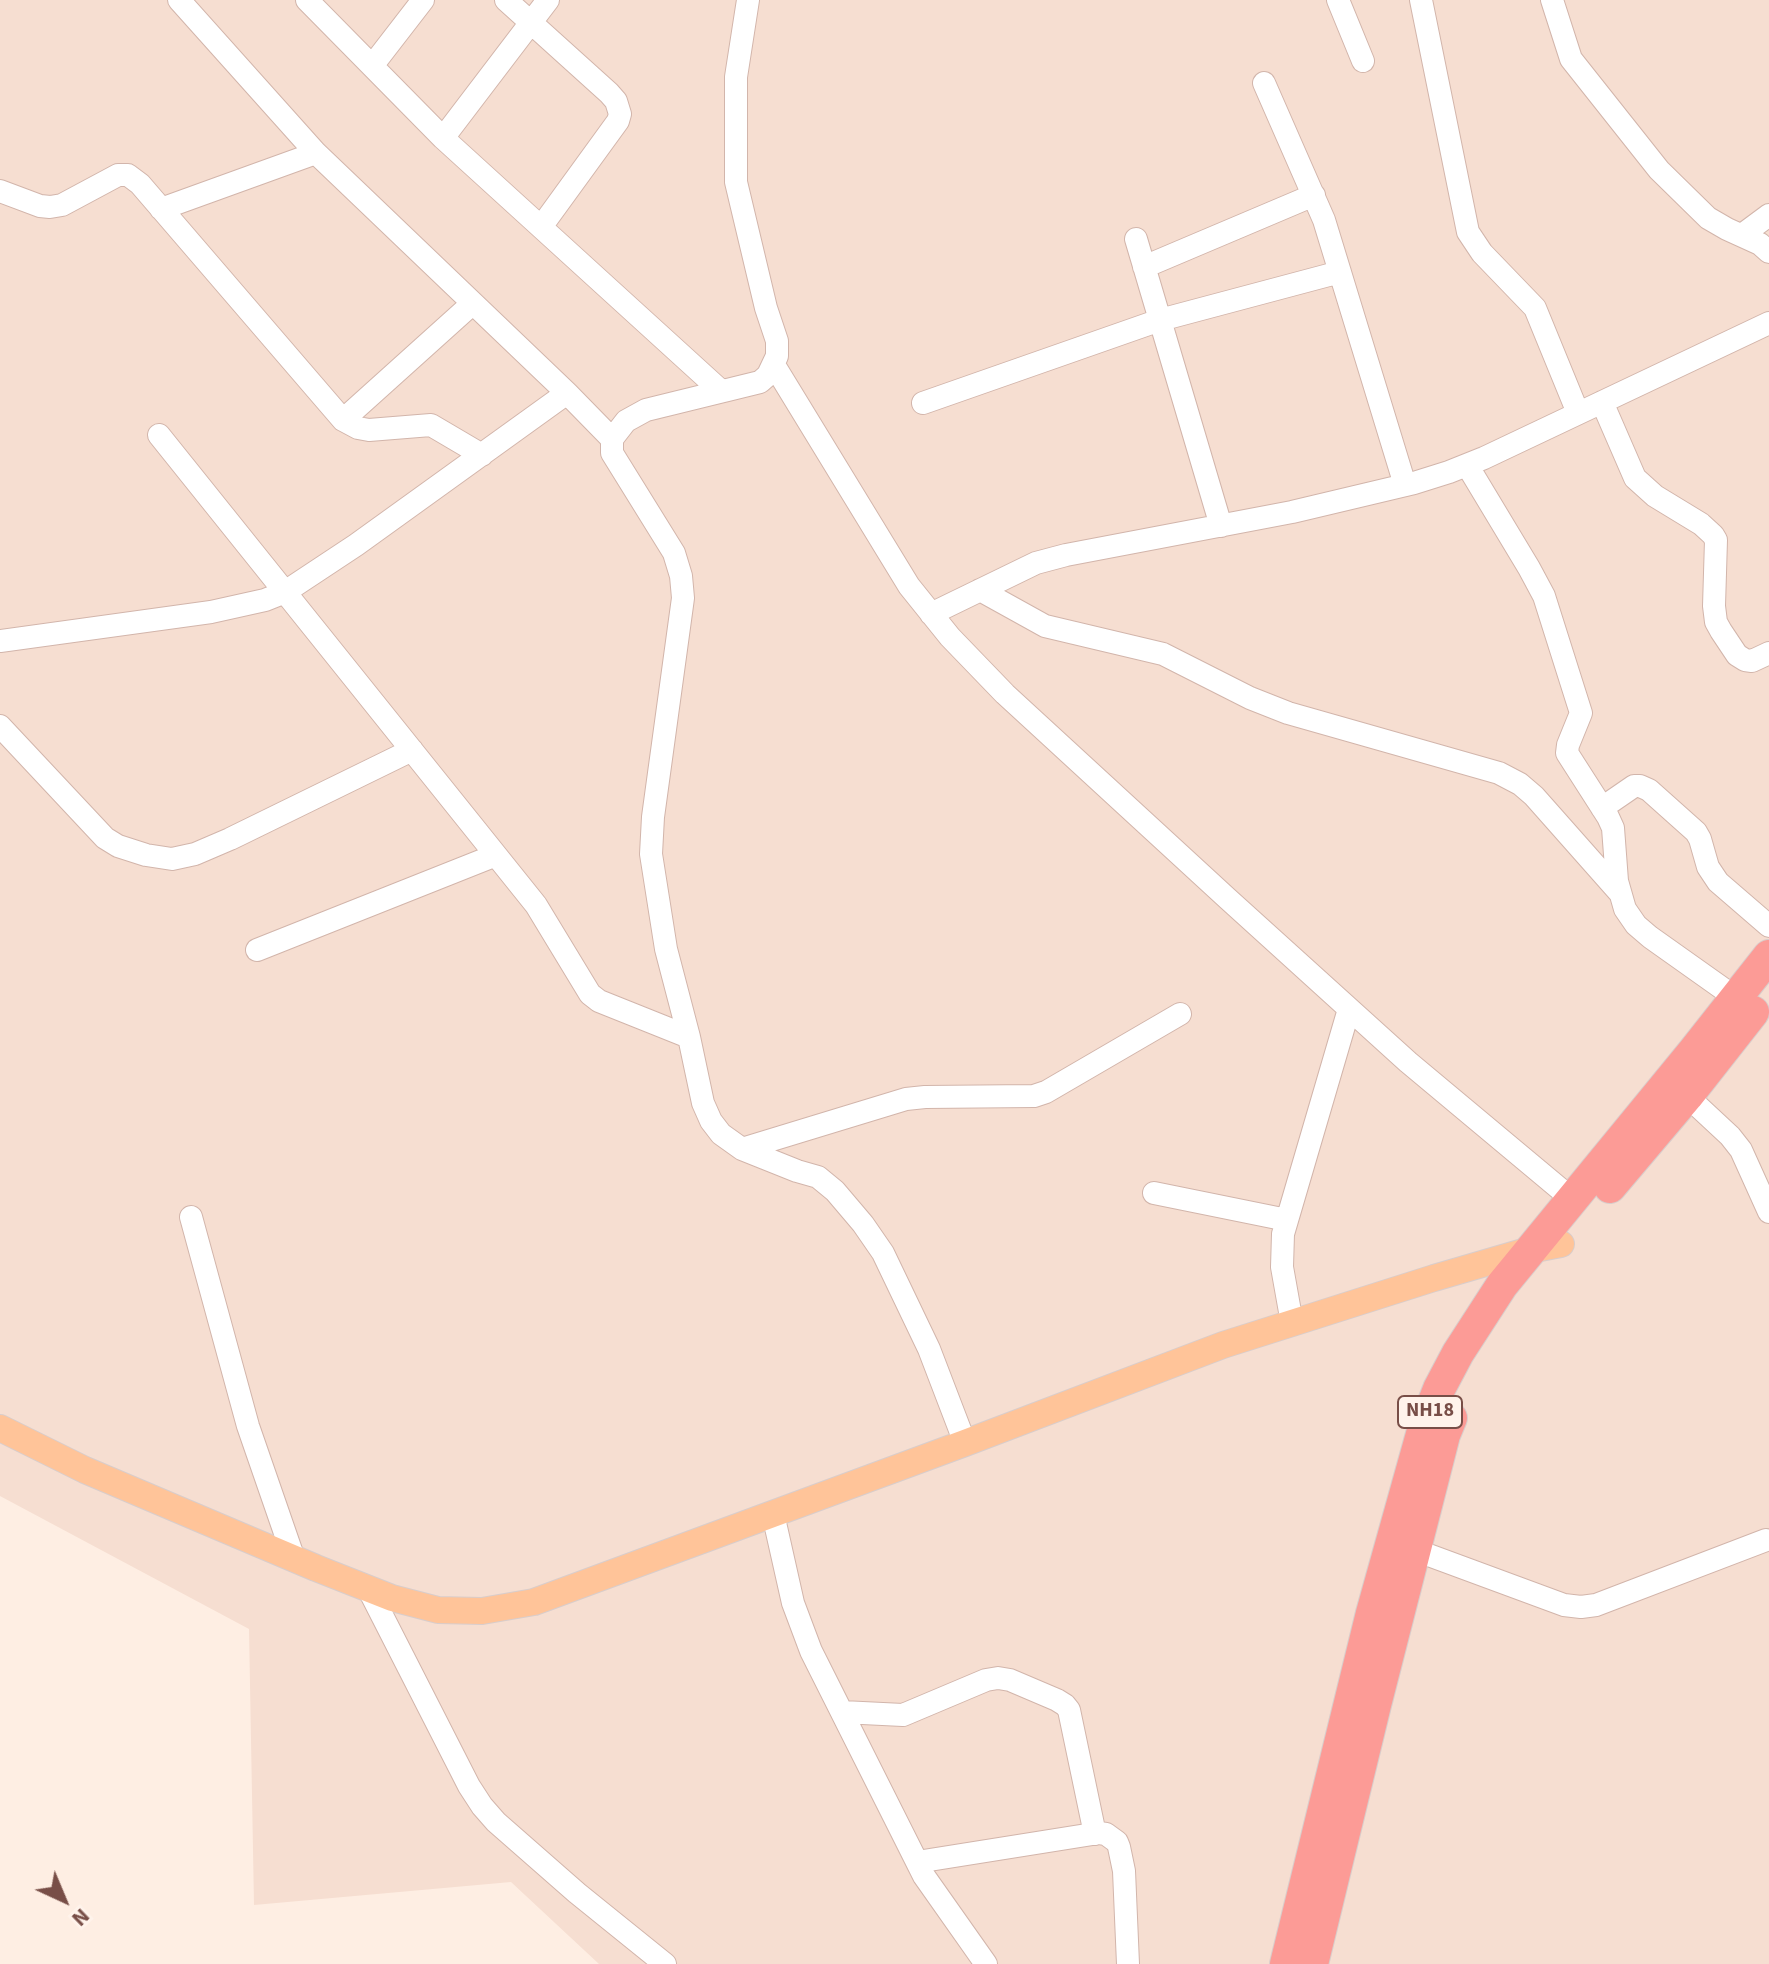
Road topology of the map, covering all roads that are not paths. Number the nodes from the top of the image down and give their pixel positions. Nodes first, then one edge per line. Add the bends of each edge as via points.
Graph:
1 (179, 0) edge
2 (307, 0) edge
3 (423, 0) edge
4 (506, 0) edge
5 (548, 0) edge
6 (748, 0) edge
7 (1338, 0) edge
8 (1421, 0) edge
9 (1552, 0) edge
10 (530, 22) junction
11 (1363, 61) dead end
12 (372, 66) junction
13 (1264, 83) dead end
14 (443, 138) junction
15 (316, 153) junction
16 (0, 191) edge
17 (1314, 195) junction
18 (161, 209) junction
19 (1769, 215) edge
20 (541, 227) junction
21 (1742, 235) junction
22 (1136, 239) dead end
23 (1769, 252) edge
24 (1144, 267) junction
25 (1340, 272) junction
26 (473, 303) junction
27 (1160, 320) junction
28 (1769, 323) edge
29 (774, 365) junction
30 (721, 391) junction
31 (567, 393) junction
32 (1602, 402) junction
33 (923, 403) dead end
34 (1578, 413) junction
35 (343, 420) junction
36 (159, 435) dead end
37 (612, 439) junction
38 (482, 455) junction
39 (1467, 465) junction
40 (1405, 485) junction
41 (1221, 526) junction
42 (980, 590) junction
43 (285, 592) junction
44 (931, 614) junction
45 (0, 641) edge
46 (1769, 653) edge
47 (0, 726) edge
48 (412, 750) junction
49 (1602, 808) junction
50 (496, 855) junction
51 (1619, 892) junction
52 (1769, 926) edge
53 (257, 950) dead end
54 (1769, 956) edge
55 (1769, 990) edge
56 (1736, 998) junction
57 (1349, 1009) junction
58 (1180, 1014) dead end
59 (689, 1037) junction
60 (1687, 1096) junction
61 (742, 1149) junction
62 (1154, 1193) dead end
63 (1572, 1199) junction
64 (1769, 1212) edge
65 (191, 1217) dead end
66 (1287, 1220) junction
67 (1561, 1244) junction
68 (1530, 1250) junction
69 (1292, 1323) junction
70 (0, 1428) edge
71 (965, 1443) junction
72 (773, 1514) junction
73 (1766, 1540) dead end
74 (1415, 1550) junction
75 (294, 1559) junction
76 (368, 1588) junction
77 (842, 1712) junction
78 (1095, 1834) junction
79 (917, 1862) junction
80 (984, 1963) edge
81 (665, 1964) edge
82 (1128, 1964) edge
83 (1286, 1964) edge
84 (1312, 1964) edge

1 - 15 street
2 - 12 street
3 - 12 street
4 - 10 street
5 - 10 street
6 - 29 street via 736,77 736,182 777,341
7 - 11 street
8 - 34 street via 1468,232 1535,308
9 - 21 street via 1571,59 1659,170 1708,218
10 - 14 street
10 - 20 street via 609,93 620,114
12 - 14 street
13 - 17 street
14 - 20 street
15 - 18 street
15 - 26 street
16 - 18 street via 50,207 128,175
17 - 24 street
17 - 25 street
18 - 35 street
19 - 21 street
20 - 30 street
21 - 23 street
22 - 24 street
24 - 27 street
25 - 27 street
25 - 40 street
26 - 31 street
26 - 35 street
27 - 33 street
27 - 41 street
28 - 32 street
29 - 30 street via 760,382
29 - 44 street
30 - 37 street via 646,410 626,421
31 - 37 street
31 - 38 street
32 - 34 street
32 - 46 street via 1635,478 1716,540 1714,606 1721,631 1745,660
34 - 39 street
35 - 38 street via 369,430 431,425
36 - 43 street
37 - 59 street via 612,453 674,553 681,576 683,598 651,854 666,949
38 - 43 street
39 - 40 street
39 - 49 street via 1544,596 1581,713 1567,753
40 - 41 street
41 - 42 street via 1066,555
42 - 44 street
42 - 51 street via 1045,626 1163,654 1288,713 1499,773 1534,796
43 - 45 street via 211,612
43 - 48 street
44 - 57 street via 1005,694
47 - 48 street via 105,838 172,859 230,839
48 - 50 street
49 - 51 street via 1613,828
49 - 52 street via 1634,786 1649,790 1696,832 1718,882
50 - 53 street
50 - 59 street via 542,914 590,994
51 - 56 street via 1636,925
54 - 56 highway, NH18
55 - 60 highway, NH18
56 - 63 highway, NH18
57 - 63 street
57 - 66 street
58 - 61 street via 1034,1096 906,1099
59 - 61 street via 711,1121
60 - 64 street via 1741,1150
60 - 67 highway, NH18
61 - 71 street via 818,1177 863,1224 883,1253 929,1349
62 - 66 street
63 - 68 highway, NH18
65 - 75 street via 248,1426
66 - 69 street via 1282,1267
67 - 68 main road
67 - 74 highway, NH18 via 1500,1324 1461,1393 1444,1435
68 - 69 main road
68 - 83 highway, NH18 via 1458,1353 1424,1427 1372,1613
69 - 71 main road
70 - 75 main road
71 - 72 main road
72 - 76 main road via 534,1602 482,1611 438,1610
72 - 77 street via 793,1603
73 - 74 street via 1581,1607
74 - 84 highway, NH18
75 - 76 main road
76 - 81 street via 482,1806
77 - 78 street via 903,1715 998,1678 1057,1700 1069,1710
77 - 79 street
78 - 79 street
78 - 82 street via 1106,1834 1119,1847
79 - 80 street

